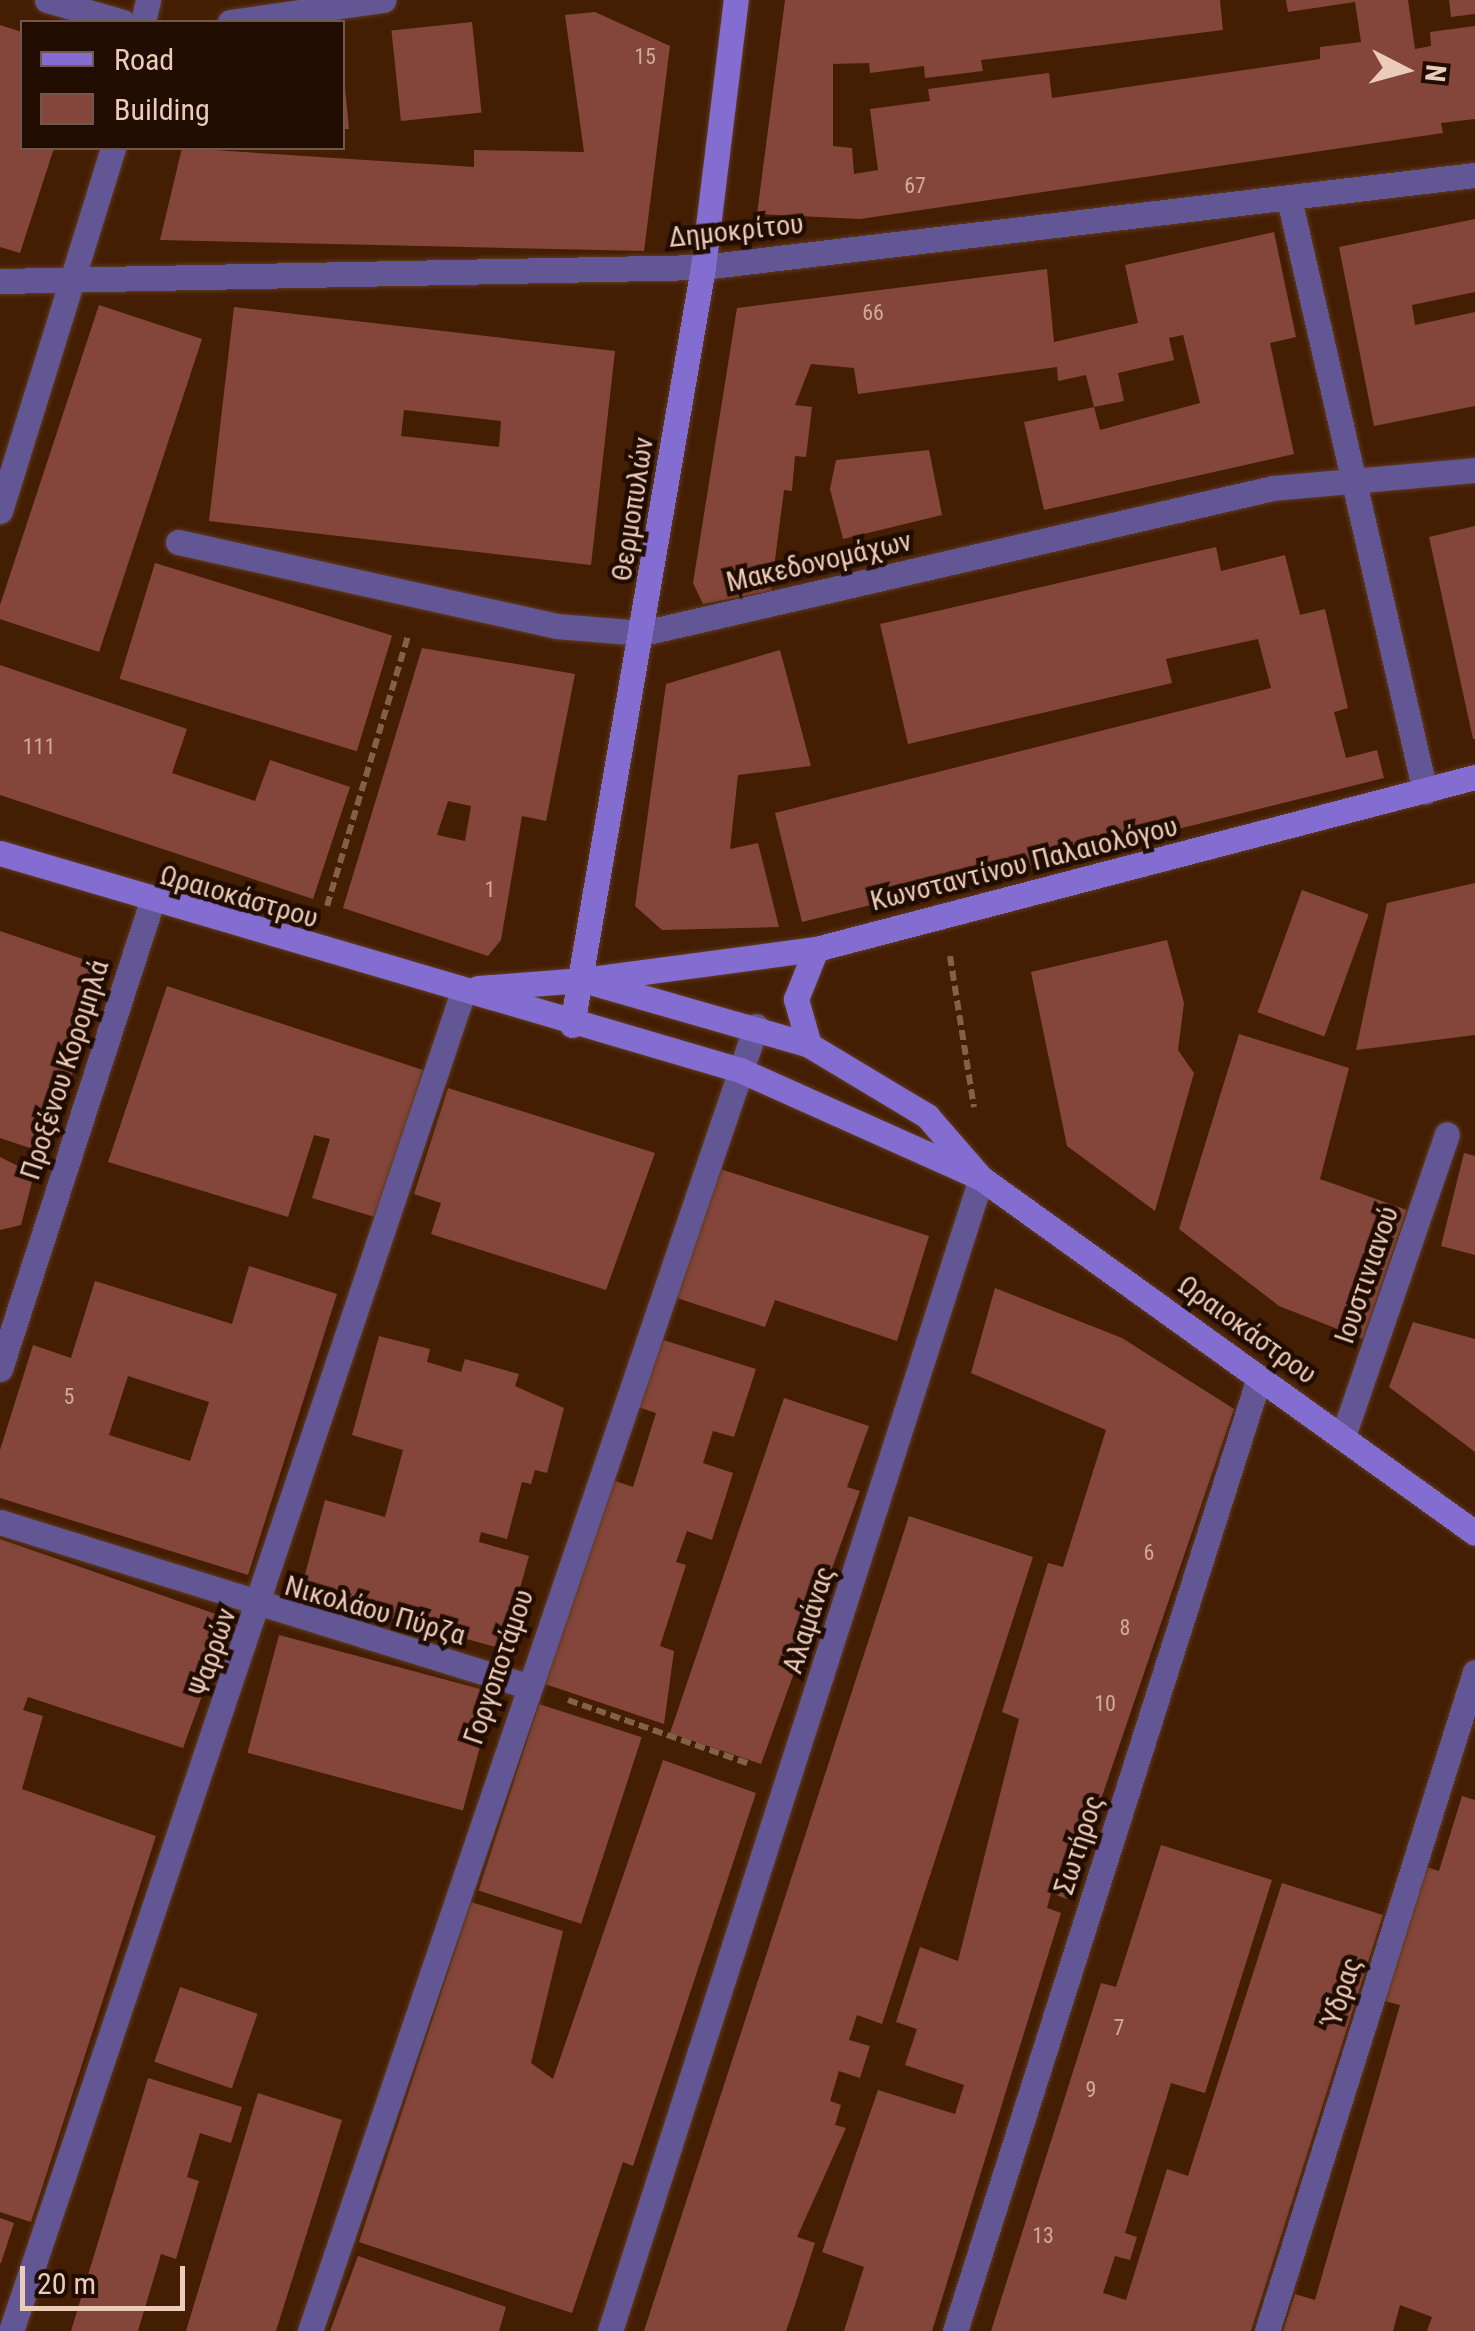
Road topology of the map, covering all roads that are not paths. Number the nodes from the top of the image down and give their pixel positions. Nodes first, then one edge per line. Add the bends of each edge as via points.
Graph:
1 (47, 0) edge
2 (68, 0) edge
3 (382, 0) edge
4 (736, 0) edge
5 (140, 15) edge
6 (244, 20) edge
7 (112, 150) edge
8 (1475, 175) edge
9 (1290, 204) junction
10 (702, 267) junction
11 (73, 276) junction
12 (0, 281) edge
13 (1475, 470) edge
14 (1354, 477) junction
15 (0, 510) edge
16 (178, 542) dead end
17 (643, 633) junction
18 (1475, 777) edge
19 (1426, 792) junction
20 (0, 852) edge
21 (151, 903) junction
22 (816, 949) junction
23 (583, 980) junction
24 (464, 990) junction
25 (572, 1024) junction
26 (756, 1026) junction
27 (809, 1044) junction
28 (740, 1070) junction
29 (1447, 1134) dead end
30 (981, 1178) junction
31 (0, 1369) edge
32 (1260, 1378) junction
33 (1343, 1436) junction
34 (0, 1522) edge
35 (1475, 1532) edge
36 (259, 1609) junction
37 (1475, 1672) edge
38 (524, 1685) junction
39 (11, 2331) edge
40 (310, 2331) edge
41 (610, 2331) edge
42 (956, 2331) edge
43 (1267, 2331) edge

1 - 5 street
2 - 5 street
3 - 6 street
4 - 10 main road, Θερμοπυλών
7 - 11 street
8 - 9 street, Δημοκρίτου
9 - 10 street, Δημοκρίτου
9 - 14 street
10 - 11 street, Δημοκρίτου
10 - 17 main road, Θερμοπυλών
11 - 12 street, Δημοκρίτου
11 - 15 street
13 - 14 street, Μακεδονομάχων
14 - 17 street, Μακεδονομάχων via 1273,488
14 - 19 street
16 - 17 street, Μακεδονομάχων via 556,626
17 - 23 main road, Θερμοπυλών
18 - 19 main road, Κωνσταντίνου Παλαιολόγου
19 - 22 main road, Κωνσταντίνου Παλαιολόγου
20 - 21 main road, Ωραιοκάστρου
21 - 24 main road, Ωραιοκάστρου
21 - 31 street, Προξένου Κορομηλά
22 - 23 main road, Κωνσταντίνου Παλαιολόγου
22 - 27 main road via 796,998
23 - 24 main road, Ωραιοκάστρου
23 - 25 main road, Θερμοπυλών
23 - 26 main road, Ωραιοκάστρου
24 - 25 main road, Ωραιοκάστρου
24 - 36 street, Ψαρρών
25 - 28 main road, Ωραιοκάστρου
26 - 27 main road, Ωραιοκάστρου
26 - 28 street, Γοργοποτάμου
27 - 30 main road, Ωραιοκάστρου via 927,1116
28 - 30 main road, Ωραιοκάστρου
28 - 38 street, Γοργοποτάμου
29 - 33 street, Ιουστινιανού
30 - 32 main road, Ωραιοκάστρου
30 - 41 street, Αλαμάνας
32 - 33 main road, Ωραιοκάστρου
32 - 42 street, Σωτήρος
33 - 35 main road, Ωραιοκάστρου
34 - 36 street, Νικολάου Πύρζα
36 - 38 street, Νικολάου Πύρζα
36 - 39 street, Ψαρρών
37 - 43 street, Ύδρας
38 - 40 street, Γοργοποτάμου

